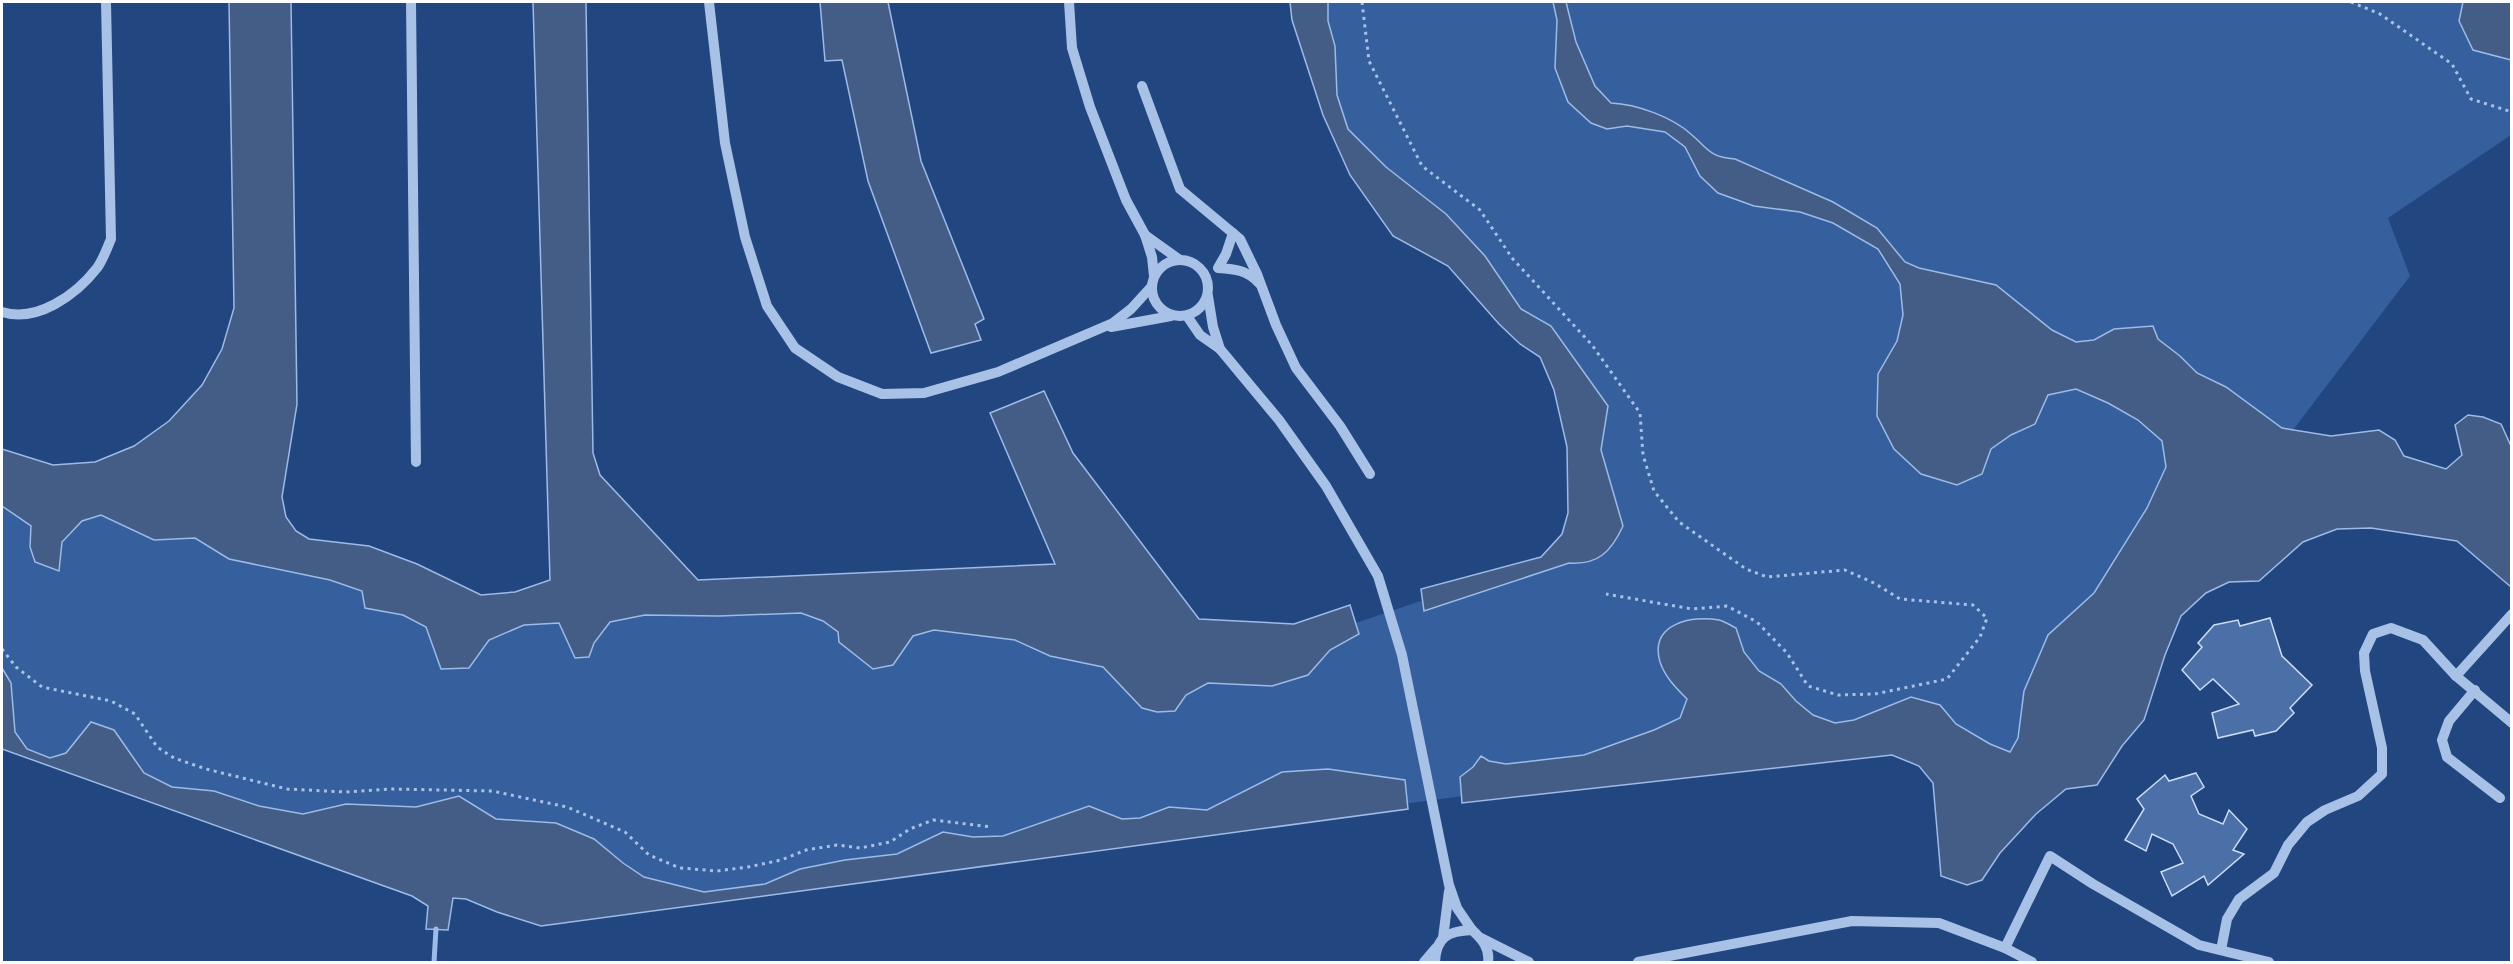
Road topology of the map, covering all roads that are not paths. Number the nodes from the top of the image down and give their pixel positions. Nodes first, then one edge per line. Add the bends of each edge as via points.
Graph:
1 (106, 2) edge
2 (411, 2) edge
3 (709, 2) edge
4 (1069, 2) edge
5 (1142, 86) dead end
6 (1233, 233) junction
7 (1145, 235) junction
8 (1180, 260) junction
9 (1218, 268) junction
10 (1203, 271) junction
11 (1153, 281) junction
12 (1261, 285) junction
13 (1208, 295) junction
14 (2, 312) edge
15 (1171, 316) junction
16 (1187, 316) junction
17 (1091, 333) junction
18 (1220, 349) junction
19 (416, 462) dead end
20 (1370, 474) dead end
21 (2511, 614) edge
22 (2456, 676) junction
23 (2475, 690) junction
24 (2511, 723) edge
25 (2500, 798) dead end
26 (1449, 885) junction
27 (1476, 934) junction
28 (1443, 938) junction
29 (1436, 948) junction
30 (2005, 948) junction
31 (2221, 950) junction
32 (1424, 963) edge
33 (1435, 963) edge
34 (1488, 963) edge
35 (1529, 963) edge
36 (1638, 963) edge
37 (2032, 963) edge
38 (2269, 963) edge

1 - 14 street via 111,239 98,267 72,293 38,312
2 - 19 street
3 - 17 street via 725,143 745,237 767,306 795,348 838,377 882,394 924,393 998,372
4 - 7 street via 1072,48 1090,107 1126,200
5 - 6 street via 1180,189
6 - 9 street
6 - 12 street via 1240,239
7 - 8 street
7 - 11 street via 1152,257
8 - 10 street
8 - 11 street via 1163,266
9 - 10 street
9 - 12 street via 1238,269 1252,275
10 - 13 street
11 - 15 street via 1153,296 1159,308
11 - 17 street via 1131,309
12 - 20 street via 1296,368
13 - 16 street via 1199,310
13 - 18 street
15 - 16 street
15 - 17 street
16 - 18 street via 1200,335
18 - 26 street via 1279,420 1326,486 1378,576 1402,655
21 - 22 street
22 - 23 street
22 - 31 street via 2423,640 2391,628 2373,634 2364,653 2365,671 2382,748 2382,774 2358,796 2307,822 2288,845 2274,873 2239,899 2227,919
23 - 24 street
23 - 25 street via 2449,721 2442,740 2447,757
26 - 27 street via 1457,908
26 - 28 street
27 - 28 street via 1454,932
27 - 34 street via 1487,949
27 - 35 street
28 - 29 street
29 - 32 street
29 - 33 street
30 - 31 street via 2050,856 2199,945
30 - 36 street via 1938,923 1852,921
30 - 37 street
31 - 38 street

